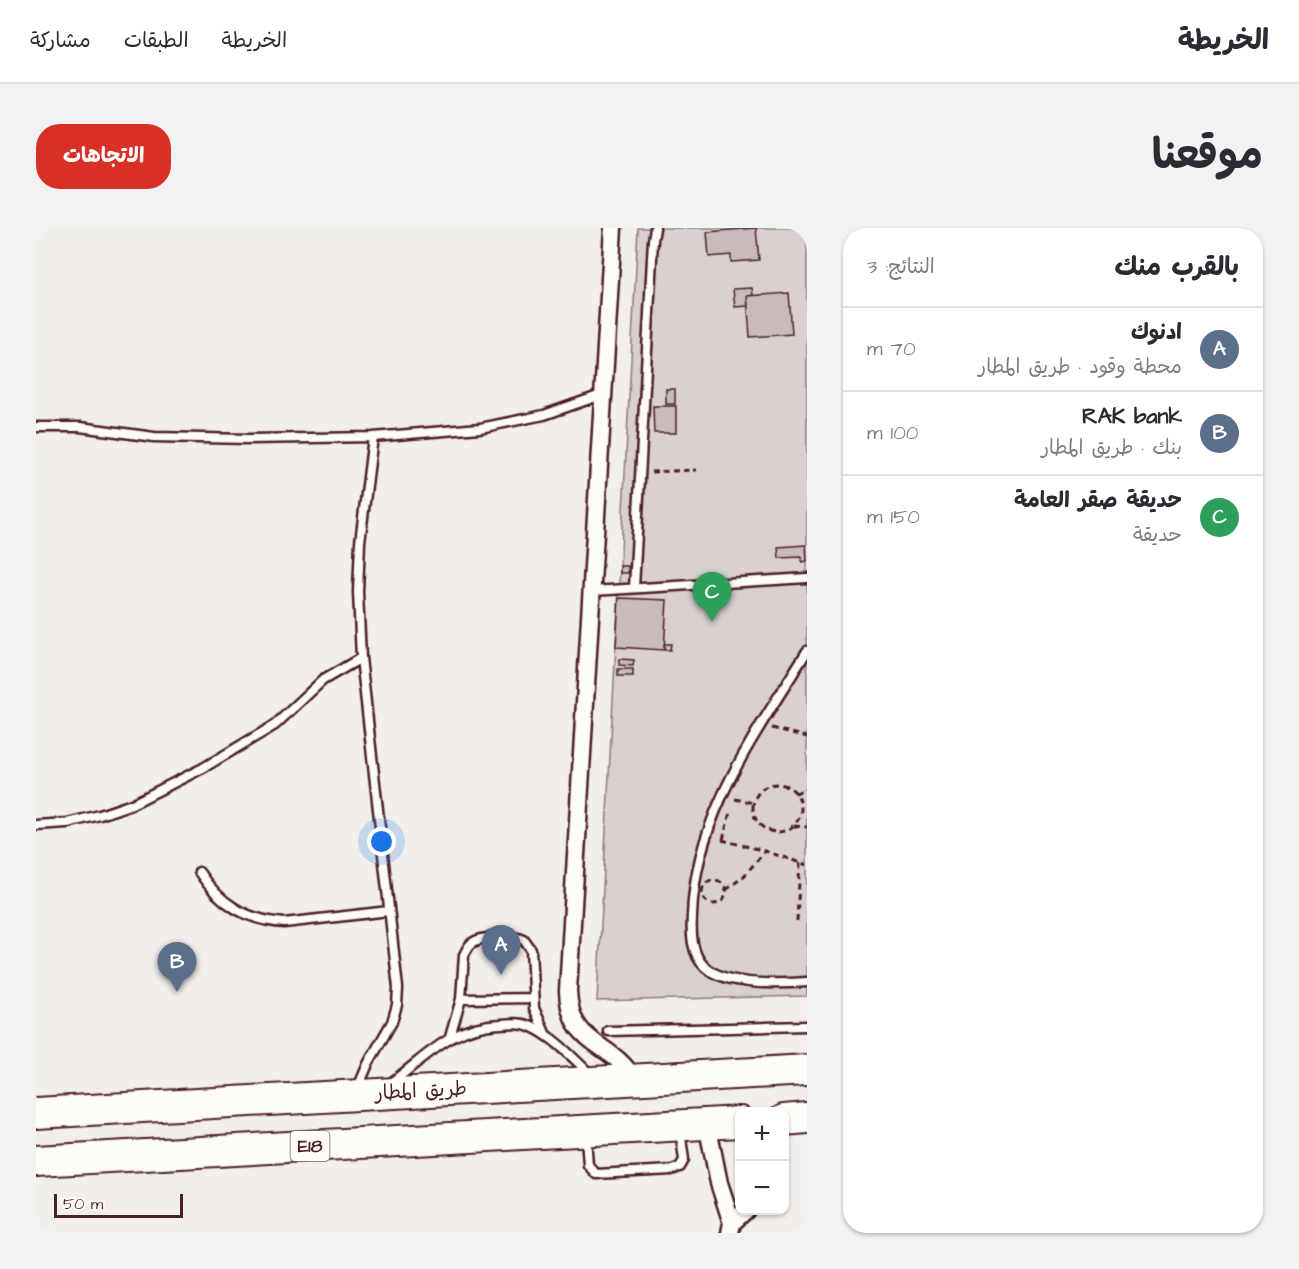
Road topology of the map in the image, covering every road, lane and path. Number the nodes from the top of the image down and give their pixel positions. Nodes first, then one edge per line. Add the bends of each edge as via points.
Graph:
1 (613, 228) edge
2 (655, 228) edge
3 (604, 394) junction
4 (36, 427) edge
5 (373, 437) junction
6 (696, 470) dead end
7 (640, 471) junction
8 (807, 578) edge
9 (634, 588) junction
10 (592, 591) junction
11 (807, 651) edge
12 (361, 658) junction
13 (762, 725) junction
14 (807, 737) edge
15 (807, 789) edge
16 (795, 793) junction
17 (722, 796) junction
18 (754, 803) junction
19 (36, 825) edge
20 (793, 826) junction
21 (807, 827) edge
22 (705, 837) junction
23 (765, 850) junction
24 (800, 862) junction
25 (807, 865) edge
26 (199, 872) dead end
27 (726, 890) junction
28 (389, 911) junction
29 (797, 921) dead end
30 (807, 982) edge
31 (533, 998) junction
32 (460, 999) junction
33 (807, 1026) edge
34 (608, 1030) dead end
35 (547, 1036) junction
36 (450, 1037) junction
37 (807, 1070) edge
38 (634, 1080) junction
39 (599, 1082) junction
40 (367, 1093) junction
41 (36, 1113) edge
42 (807, 1119) edge
43 (789, 1120) edge
44 (735, 1122) edge
45 (693, 1124) junction
46 (585, 1130) junction
47 (49, 1160) edge
48 (36, 1173) edge
49 (742, 1215) edge
50 (731, 1228) edge

1 - 3 street
2 - 7 lane
3 - 5 lane via 544,415 502,424
3 - 10 street
4 - 5 lane via 80,427 154,437
5 - 12 lane via 360,542
6 - 7 path
7 - 9 lane
8 - 9 lane
9 - 10 lane
10 - 38 street via 568,1002 580,1031 622,1062
11 - 13 lane
12 - 19 lane via 323,680 275,725 203,768 132,804 100,815
12 - 28 lane
13 - 14 path
13 - 17 lane
15 - 16 path
16 - 18 path via 775,784 762,790
16 - 20 path via 801,814
17 - 18 path
17 - 22 lane
18 - 20 path via 755,818 765,829 779,832
20 - 21 path
22 - 23 path
22 - 30 lane via 693,897 692,940 700,961 711,972 725,977 766,983
23 - 24 path
23 - 27 path via 744,876
24 - 25 path
24 - 29 path
26 - 28 lane via 221,899 266,922
27 - 27 path via 723,883 707,882 703,897 709,903 718,903
28 - 40 lane via 397,1005 392,1022 368,1064
31 - 32 lane
31 - 32 lane via 531,950 524,940 511,936 478,940 467,948
31 - 35 lane via 537,1018
32 - 36 lane
33 - 34 lane
35 - 36 lane via 514,1023 478,1026
35 - 39 lane
36 - 40 lane
37 - 38 highway, طريق المطار
38 - 39 highway, طريق المطار
39 - 40 highway, طريق المطار
40 - 41 highway, طريق المطار
42 - 43 highway
44 - 45 highway, E18
45 - 46 highway, E18
45 - 46 lane via 680,1167 599,1175 592,1173 588,1165
45 - 50 street via 719,1183
46 - 47 highway, E18
47 - 48 street
49 - 50 street

